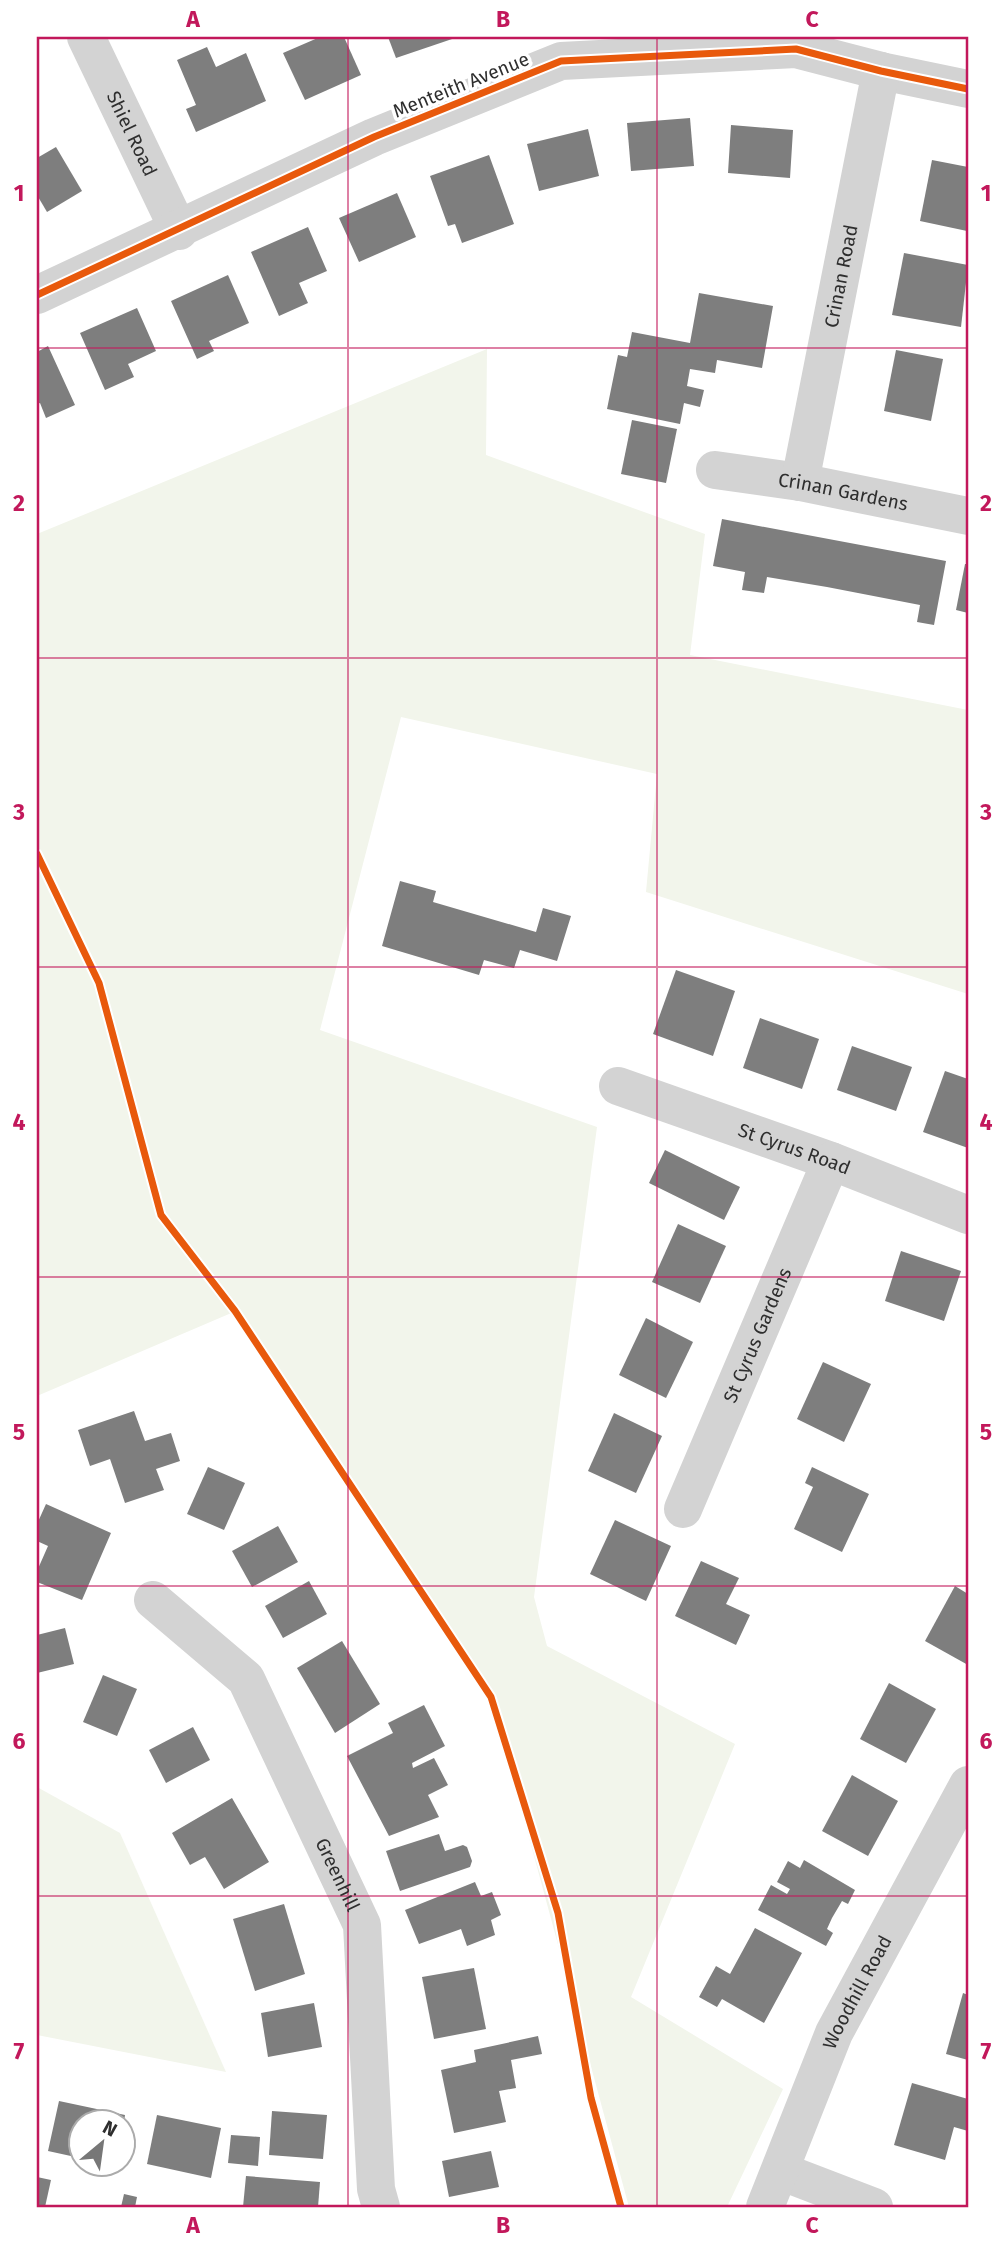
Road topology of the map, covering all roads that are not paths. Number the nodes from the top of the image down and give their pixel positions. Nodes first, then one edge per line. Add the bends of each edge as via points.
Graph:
1 (86, 37) edge
2 (797, 43) edge
3 (881, 71) junction
4 (968, 89) edge
5 (179, 230) junction
6 (37, 295) edge
7 (715, 470) dead end
8 (800, 482) junction
9 (968, 516) edge
10 (618, 1086) dead end
11 (831, 1161) junction
12 (968, 1215) edge
13 (683, 1509) dead end
14 (153, 1600) dead end
15 (968, 1785) edge
16 (780, 2171) junction
17 (381, 2207) edge
18 (765, 2207) edge
19 (874, 2207) edge

1 - 5 street, Shiel Road
2 - 3 street, Menteith Avenue
2 - 5 street, Menteith Avenue via 561,61 374,137
3 - 4 street, Menteith Avenue
3 - 8 street, Crinan Road
5 - 6 street, Menteith Avenue
7 - 8 street, Crinan Gardens
8 - 9 street, Crinan Gardens
10 - 11 street, St Cyrus Road
11 - 12 street, St Cyrus Road
11 - 13 street, St Cyrus Gardens
14 - 17 street, Greenhill via 246,1679 362,1925 376,2189
15 - 16 street, Woodhill Road via 834,2033
16 - 18 street, Woodhill Road
16 - 19 street

